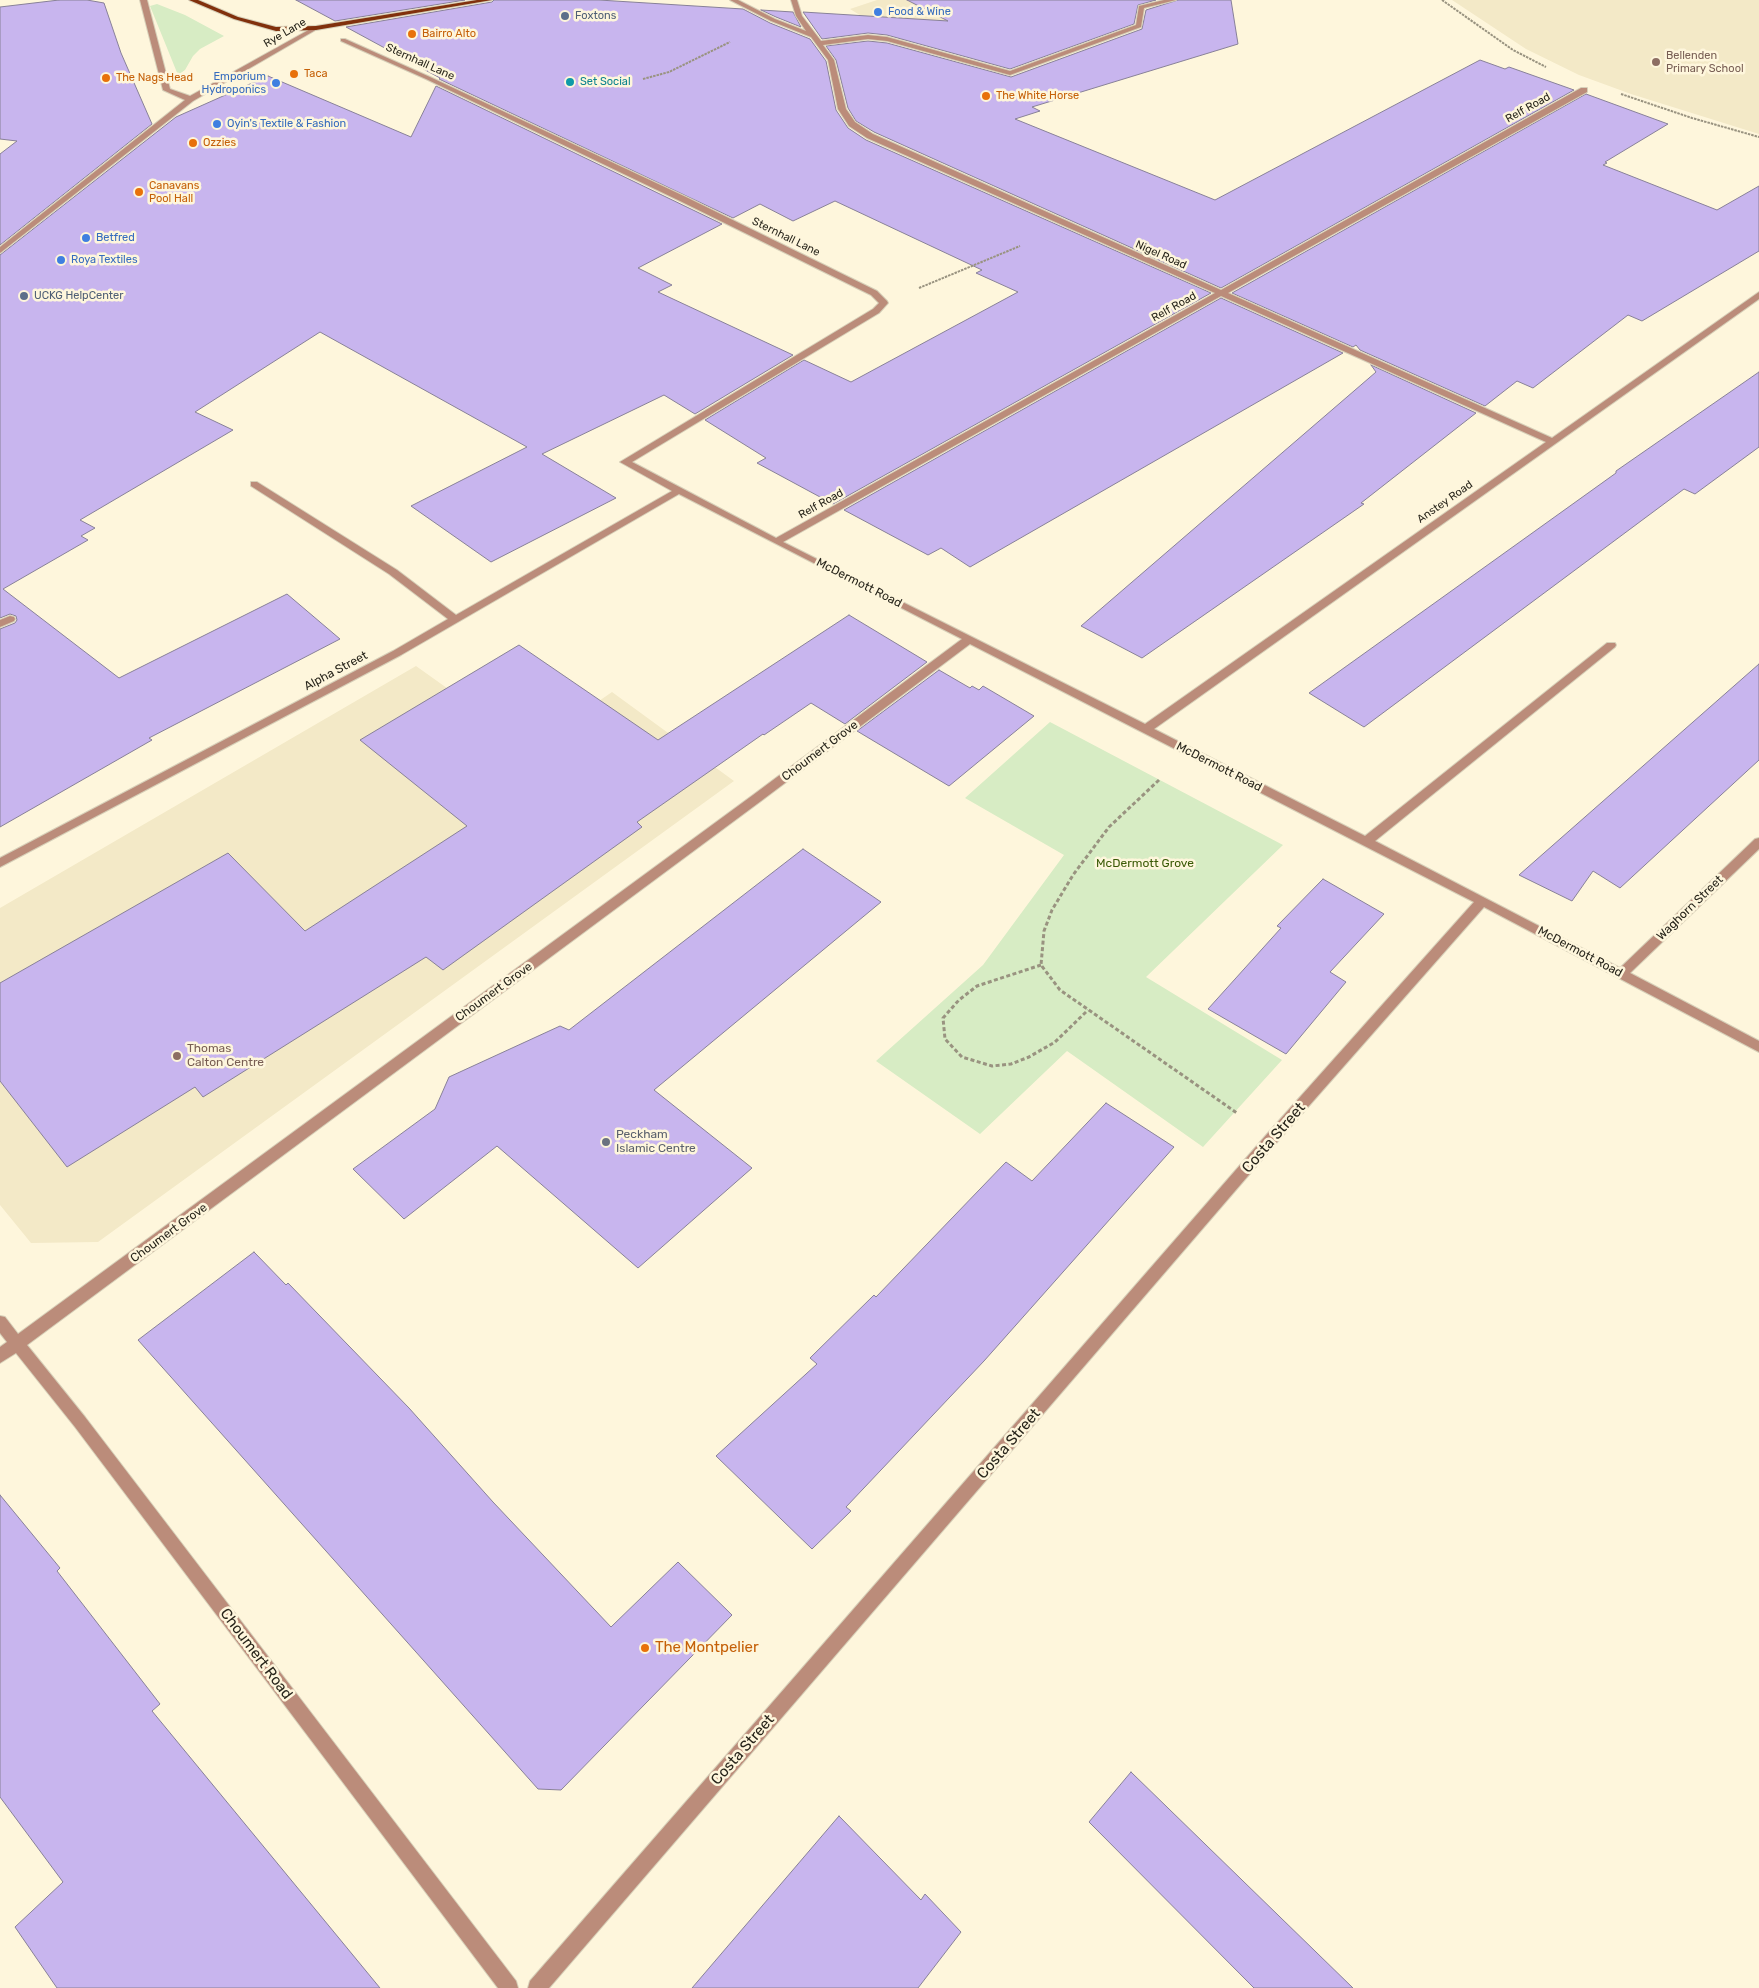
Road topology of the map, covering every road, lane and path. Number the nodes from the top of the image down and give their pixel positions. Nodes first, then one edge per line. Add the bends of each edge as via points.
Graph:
1 (144, 0) edge
2 (192, 0) edge
3 (489, 0) edge
4 (733, 0) edge
5 (794, 0) edge
6 (1173, 0) edge
7 (316, 28) junction
8 (811, 35) junction
9 (738, 38) dead end
10 (343, 40) dead end
11 (820, 43) junction
12 (644, 79) dead end
13 (1584, 90) dead end
14 (190, 99) junction
15 (1069, 226) junction
16 (0, 251) edge
17 (1220, 294) junction
18 (1759, 295) edge
19 (884, 303) junction
20 (1554, 442) junction
21 (254, 484) dead end
22 (678, 491) junction
23 (776, 542) junction
24 (456, 620) junction
25 (969, 639) junction
26 (1611, 645) dead end
27 (1146, 729) junction
28 (1189, 752) junction
29 (1366, 842) junction
30 (1759, 842) edge
31 (0, 863) edge
32 (1482, 901) junction
33 (1041, 965) junction
34 (1621, 974) junction
35 (1088, 1010) junction
36 (1759, 1047) edge
37 (1273, 1137) junction
38 (0, 1322) edge
39 (18, 1343) junction
40 (0, 1356) edge
41 (509, 1988) edge
42 (537, 1988) edge

1 - 14 street via 167,90
2 - 7 main road via 256,25 276,29
3 - 7 main road, Rye Lane
4 - 8 street
5 - 8 street
6 - 11 street via 1141,7 1139,26 1010,74 888,39 868,37
7 - 14 street, Rye Lane
8 - 11 street, Nigel Road
9 - 12 path via 669,72
10 - 19 street, Sternhall Lane via 719,216 874,293
11 - 15 street, Nigel Road via 831,60 842,109 852,124 870,136
13 - 17 street, Relf Road
14 - 16 street, Rye Lane
15 - 17 street, Nigel Road
15 - 19 path
17 - 20 street, Nigel Road
17 - 23 street, Relf Road
18 - 20 street, Anstey Road
19 - 22 street via 868,316 625,462
20 - 27 street, Anstey Road
21 - 24 street via 393,572
22 - 23 street, McDermott Road
22 - 24 street, Alpha Street
23 - 25 street, McDermott Road
24 - 31 street, Alpha Street
25 - 27 street, McDermott Road
25 - 39 street, Choumert Grove
26 - 29 street
27 - 28 street, McDermott Road
28 - 29 street, McDermott Road
28 - 33 path via 1110,827 1072,876 1044,931
29 - 32 street, McDermott Road
30 - 34 street, Waghorn Street
32 - 34 street, McDermott Road
32 - 37 street, Costa Street
33 - 35 path via 1060,990
33 - 35 path via 977,986 943,1018 945,1039 962,1057 992,1066 1011,1064 1029,1058 1055,1042
34 - 36 street, McDermott Road
35 - 37 path
37 - 42 street, Costa Street
38 - 39 street, Choumert Road
39 - 40 street, Choumert Grove
39 - 41 street, Choumert Road

